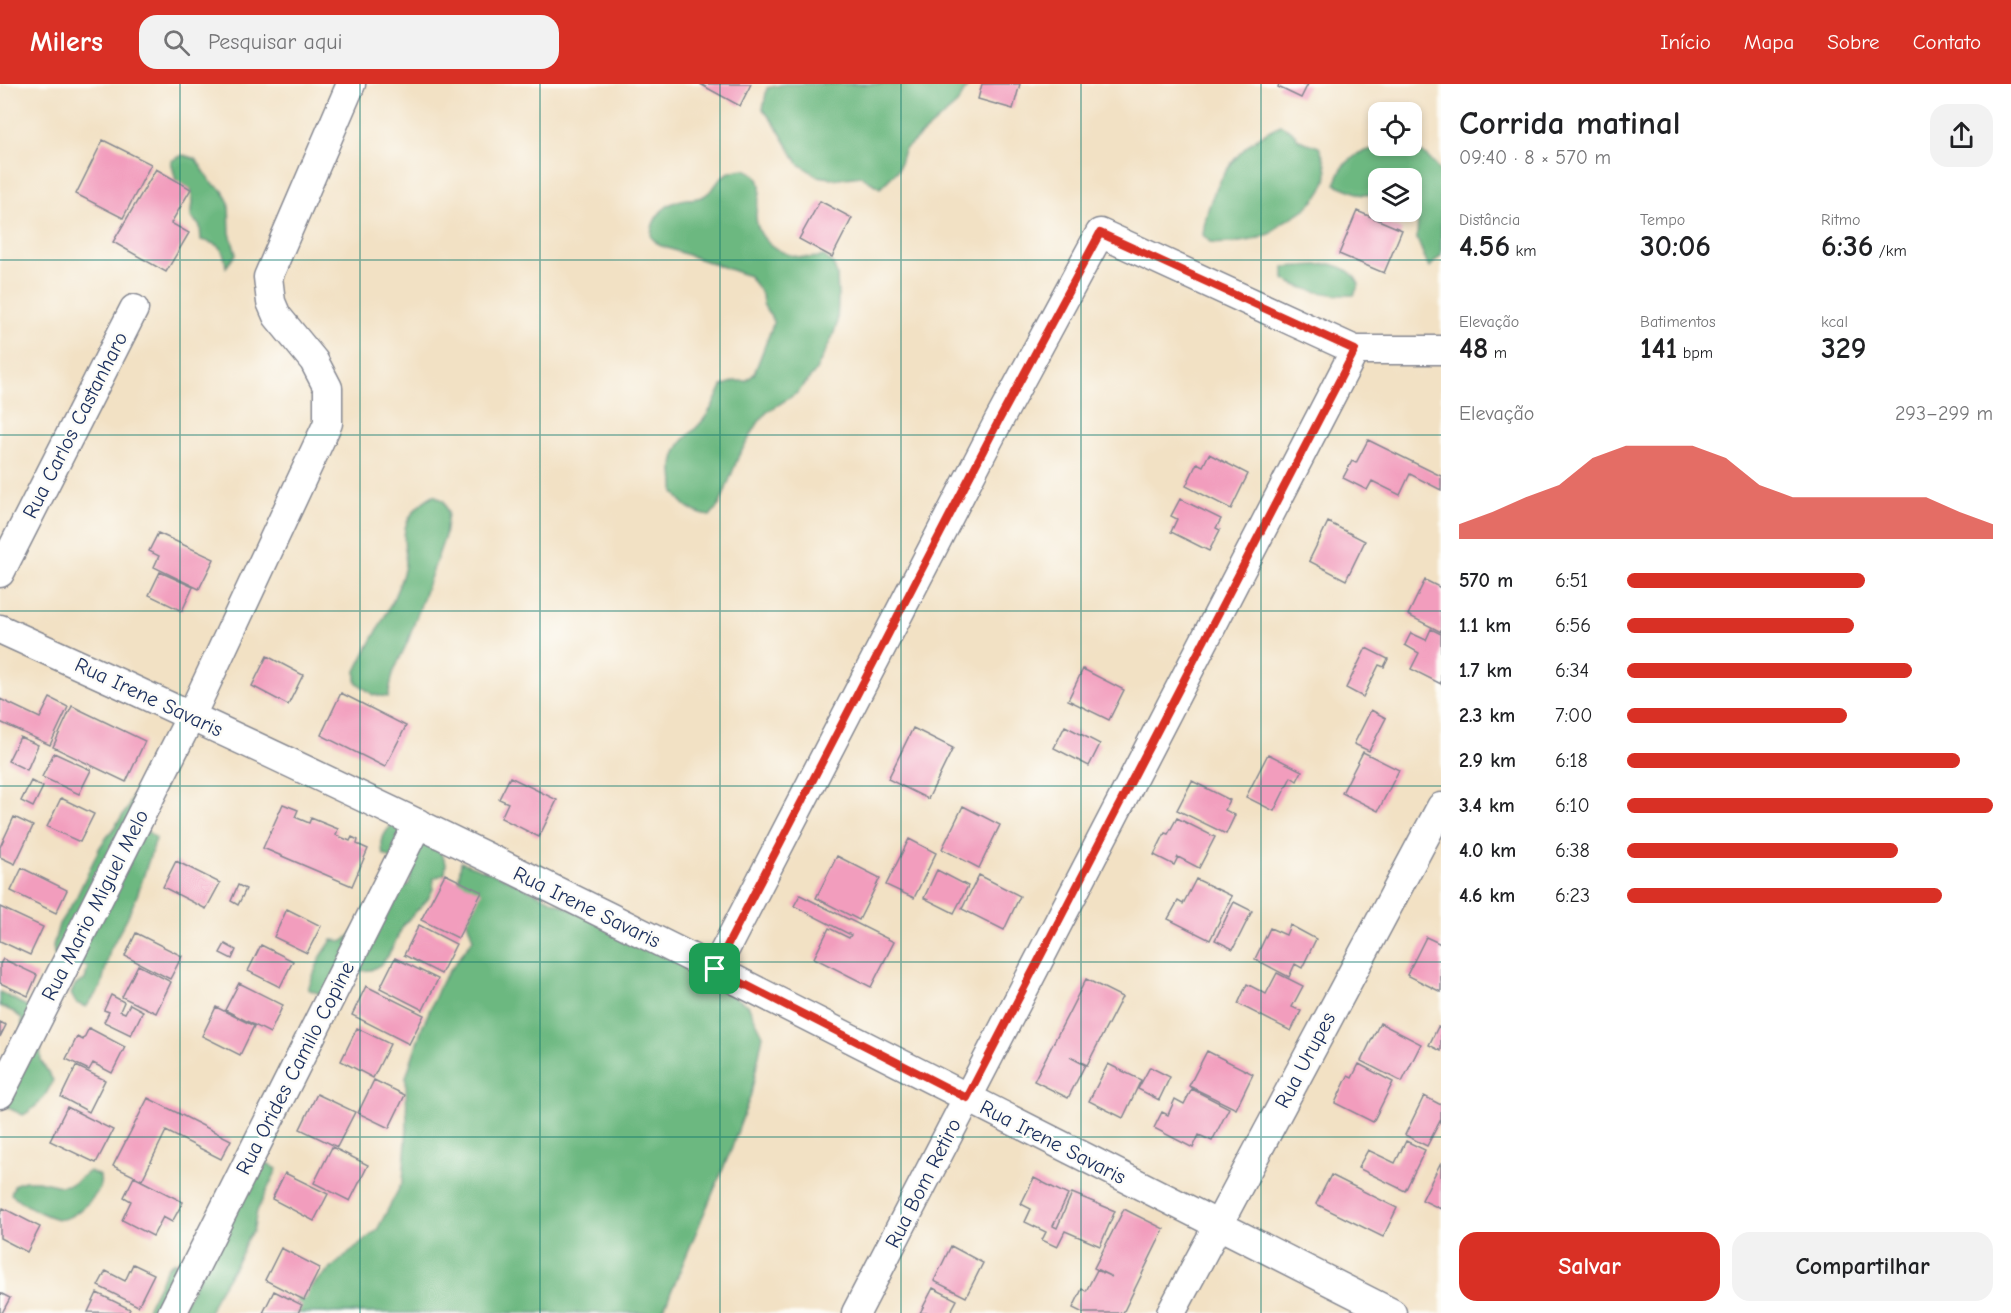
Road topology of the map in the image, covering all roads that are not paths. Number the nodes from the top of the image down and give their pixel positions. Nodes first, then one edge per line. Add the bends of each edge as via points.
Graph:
1 (351, 84) edge
2 (134, 309) dead end
3 (1355, 350) junction
4 (1441, 350) edge
5 (0, 573) edge
6 (0, 629) edge
7 (190, 716) junction
8 (1441, 807) edge
9 (418, 823) junction
10 (715, 969) junction
11 (0, 1094) edge
12 (967, 1098) junction
13 (1216, 1226) junction
14 (172, 1313) edge
15 (856, 1313) edge
16 (1171, 1313) edge
17 (1392, 1313) edge

1 - 7 street, Rua Mario Miguel Melo via 268,277 277,316 314,361 328,388 328,423
2 - 5 street, Rua Carlos Castanharo
3 - 4 street
3 - 10 street via 1100,233 992,432
3 - 12 street, Rua Bom Retiro
6 - 7 street, Rua Irene Savaris
7 - 9 street, Rua Irene Savaris
7 - 11 street, Rua Mario Miguel Melo
8 - 13 street, Rua Urupes
9 - 10 street, Rua Irene Savaris
9 - 14 street, Rua Orides Camilo Copine
10 - 12 street, Rua Irene Savaris
12 - 13 street, Rua Irene Savaris
12 - 15 street, Rua Bom Retiro
13 - 16 street, Rua Urupes
13 - 17 street, Rua Irene Savaris

